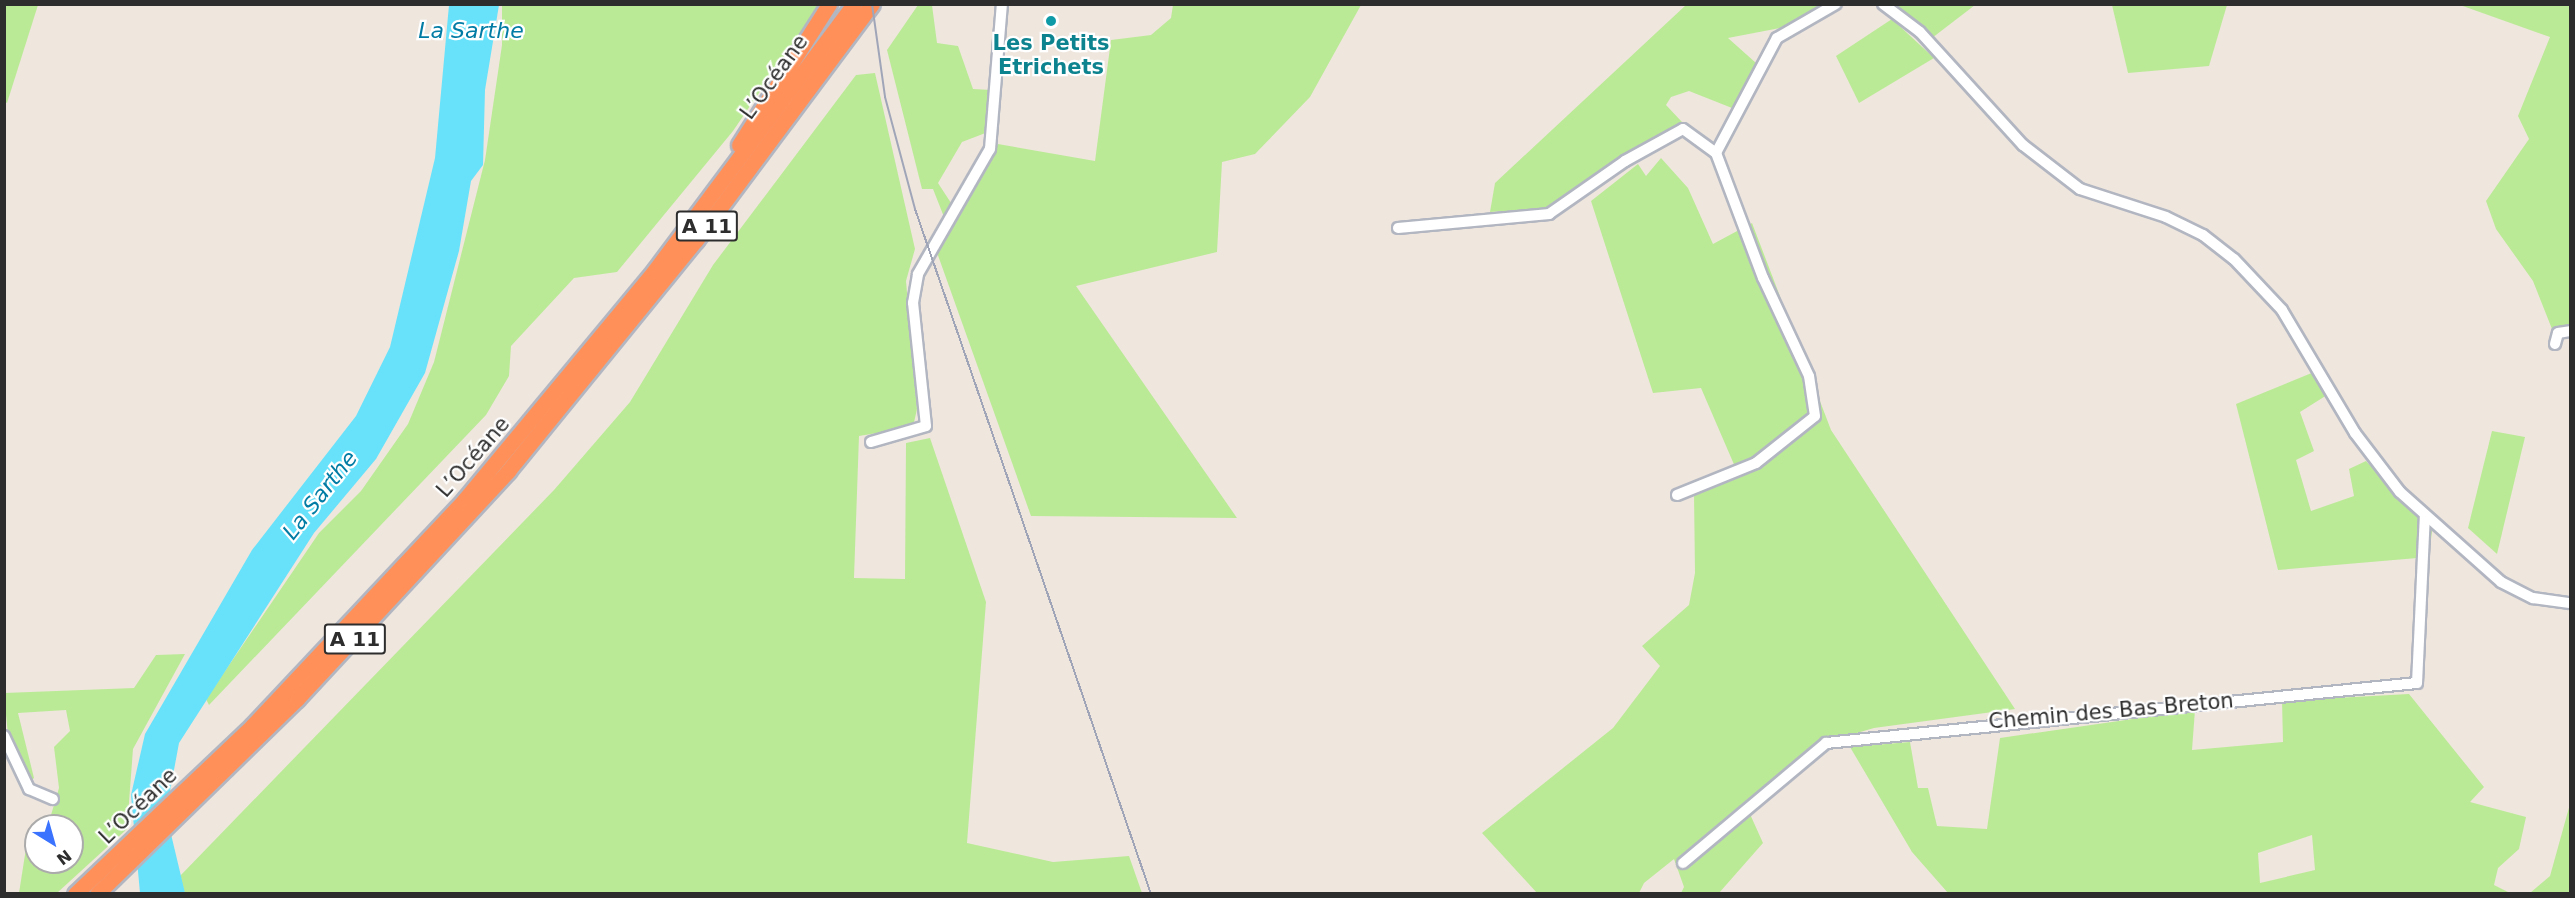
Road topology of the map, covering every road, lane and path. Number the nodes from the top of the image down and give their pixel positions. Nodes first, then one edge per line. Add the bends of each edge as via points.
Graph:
1 (829, 4) edge
2 (854, 4) edge
3 (872, 4) edge
4 (1002, 4) edge
5 (1836, 4) edge
6 (1883, 4) edge
7 (1716, 153) junction
8 (719, 187) junction
9 (1398, 228) dead end
10 (2571, 330) edge
11 (2555, 344) dead end
12 (550, 410) junction
13 (871, 442) dead end
14 (501, 467) junction
15 (1677, 495) dead end
16 (2425, 516) junction
17 (2571, 603) edge
18 (5, 742) edge
19 (53, 799) dead end
20 (1683, 863) dead end
21 (75, 894) edge
22 (97, 894) edge

1 - 8 highway via 723,169
2 - 8 highway, L’Océane / A 11
3 - 12 highway, L’Océane / A 11 via 696,240
4 - 13 street via 990,148 918,274 913,303 926,426
5 - 7 street via 1777,38
6 - 16 street via 1920,32 2023,145 2080,189 2203,235 2263,286 2376,465
7 - 9 street via 1683,129 1625,161 1549,214
7 - 15 street via 1763,278 1809,376 1815,416 1756,463
8 - 12 highway, L’Océane / A 11
10 - 11 street via 2558,333
12 - 14 highway, L’Océane / A 11
14 - 21 highway, L’Océane / A 11 via 323,653
14 - 22 highway, L’Océane / A 11 via 350,644 196,801
16 - 17 street via 2500,582 2533,598
16 - 20 street, Chemin des Bas Breton via 2417,683 1826,743
18 - 19 street via 29,789

